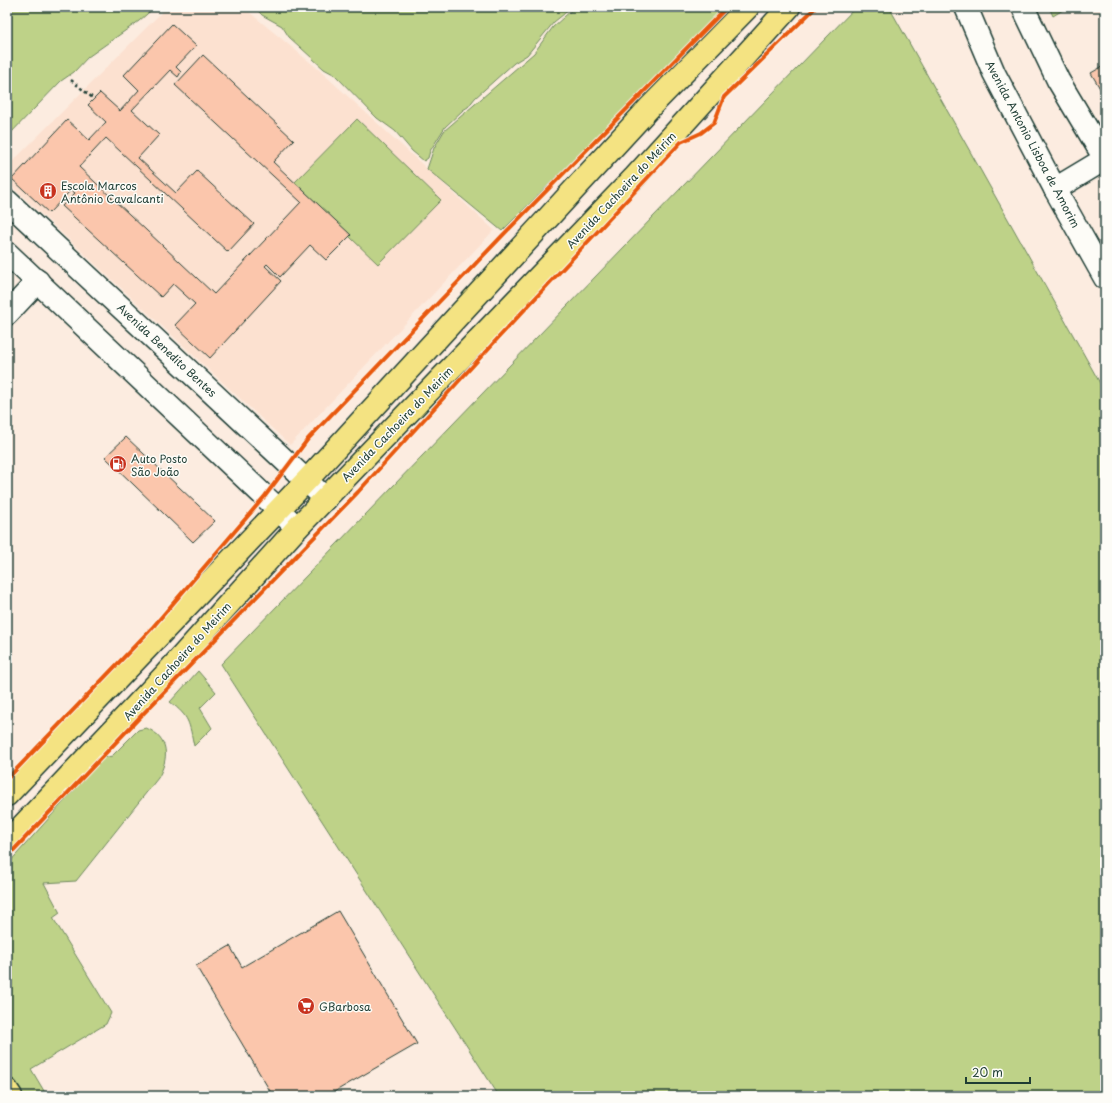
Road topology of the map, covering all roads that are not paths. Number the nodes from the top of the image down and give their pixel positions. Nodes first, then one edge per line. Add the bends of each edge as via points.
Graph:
1 (748, 7) edge
2 (790, 7) edge
3 (966, 7) edge
4 (1023, 7) edge
5 (1105, 159) edge
6 (1055, 189) junction
7 (7, 201) edge
8 (7, 253) edge
9 (1105, 278) edge
10 (38, 281) junction
11 (7, 314) edge
12 (307, 480) junction
13 (326, 499) junction
14 (278, 509) junction
15 (297, 528) junction
16 (7, 795) edge
17 (7, 842) edge
18 (7, 1090) edge
19 (11, 1096) edge

1 - 12 main road via 650,107
2 - 13 main road, Avenida Cachoeira do Meirim via 635,177
3 - 6 street, Avenida Antonio Lisboa de Amorim via 994,73
4 - 5 street via 1058,80
5 - 6 street
6 - 9 street, Avenida Antonio Lisboa de Amorim
7 - 12 street, Avenida Benedito Bentes
8 - 10 street
10 - 11 street
10 - 14 street
12 - 13 street, Avenida Benedito Bentes
12 - 14 main road
13 - 15 main road, Avenida Cachoeira do Meirim
14 - 15 street
14 - 16 main road
15 - 17 main road, Avenida Cachoeira do Meirim via 142,699
18 - 19 main road

